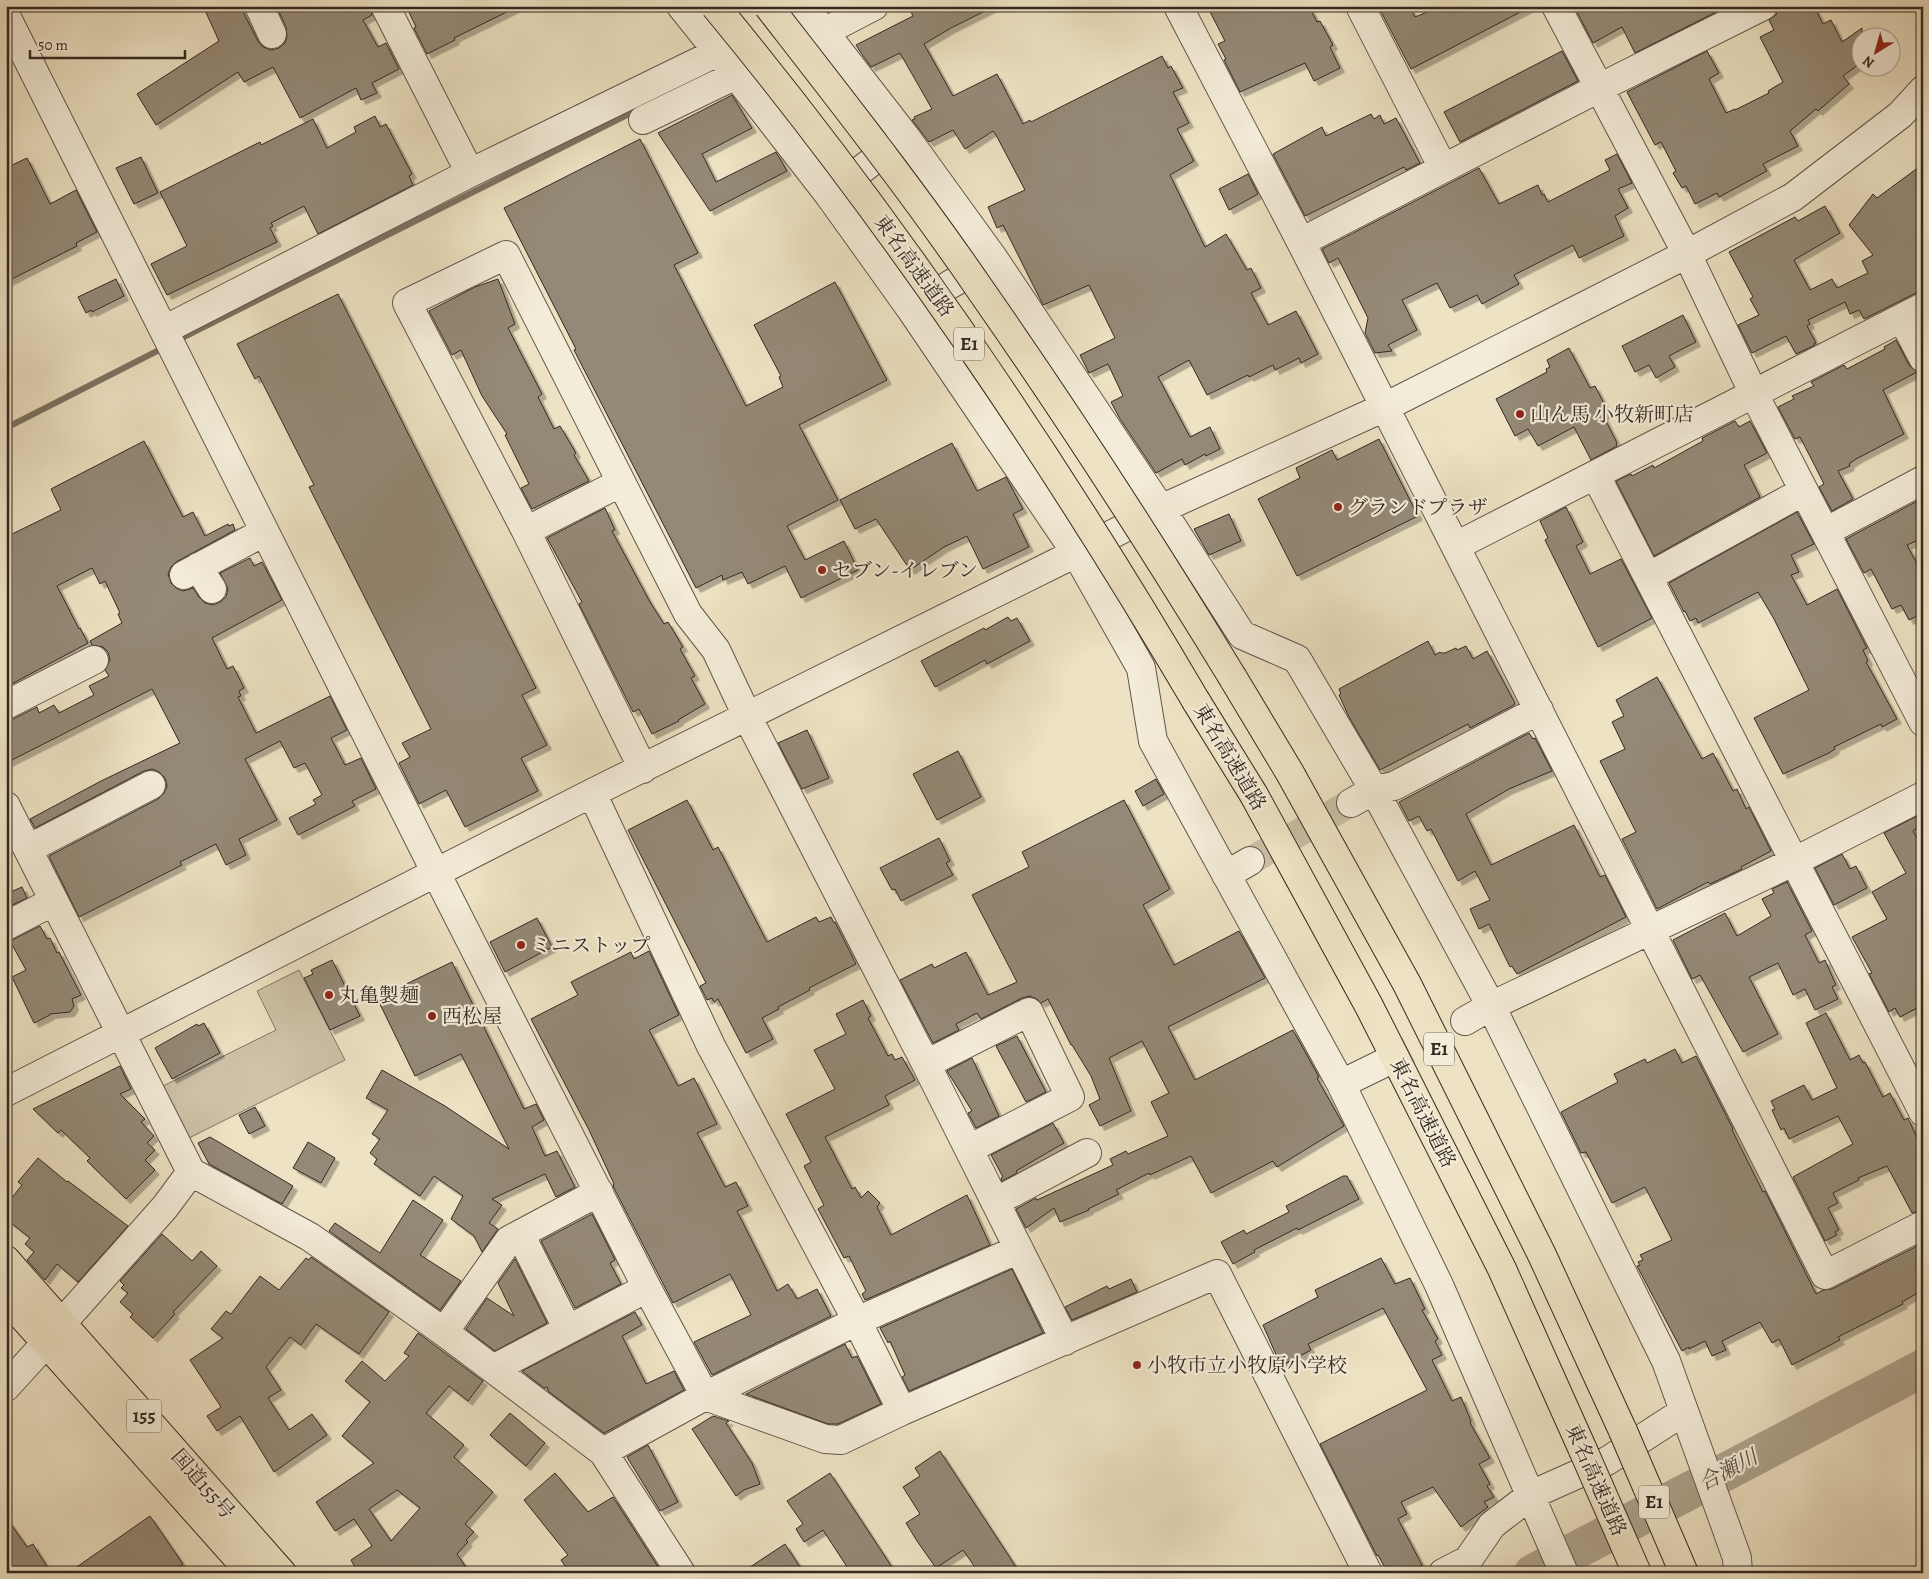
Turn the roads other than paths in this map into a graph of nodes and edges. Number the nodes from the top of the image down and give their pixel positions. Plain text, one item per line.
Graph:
1 (259, 6) edge
2 (385, 6) edge
3 (680, 6) edge
4 (715, 6) edge
5 (768, 6) edge
6 (804, 6) edge
7 (874, 6) edge
8 (1178, 6) edge
9 (1360, 6) edge
10 (1556, 6) edge
11 (1753, 8) edge
12 (6, 16) edge
13 (824, 32) junction
14 (272, 34) dead end
15 (718, 52) junction
16 (736, 75) junction
17 (1599, 88) junction
18 (1923, 90) edge
19 (643, 120) dead end
20 (905, 136) junction
21 (1443, 168) junction
22 (470, 173) junction
23 (828, 195) junction
24 (1301, 242) junction
25 (1687, 254) junction
26 (994, 259) junction
27 (910, 308) junction
28 (1912, 313) edge
29 (169, 340) junction
30 (1923, 358) edge
31 (1754, 394) junction
32 (1384, 408) junction
33 (1596, 476) junction
34 (1923, 480) edge
35 (620, 483) junction
36 (1804, 491) junction
37 (1161, 509) junction
38 (526, 531) junction
39 (264, 532) junction
40 (1824, 532) junction
41 (1456, 546) junction
42 (1076, 554) junction
43 (198, 577) dead end
44 (1648, 577) junction
45 (94, 660) dead end
46 (6, 704) edge
47 (1539, 710) junction
48 (748, 718) junction
49 (1923, 722) edge
50 (643, 769) junction
51 (151, 785) dead end
52 (592, 794) junction
53 (1362, 796) junction
54 (1923, 796) edge
55 (6, 806) edge
56 (28, 849) junction
57 (1250, 861) tunnel mouth
58 (1795, 861) junction
59 (436, 873) junction
60 (1226, 875) junction
61 (54, 901) junction
62 (6, 926) edge
63 (1650, 932) junction
64 (1491, 1006) junction
65 (1466, 1021) tunnel mouth
66 (120, 1034) junction
67 (1384, 1063) tunnel mouth
68 (926, 1064) junction
69 (1341, 1084) junction
70 (6, 1092) edge
71 (1923, 1112) edge
72 (969, 1149) junction
73 (1087, 1153) dead end
74 (191, 1172) junction
75 (599, 1192) junction
76 (995, 1202) junction
77 (1923, 1225) edge
78 (520, 1234) junction
79 (1019, 1249) junction
80 (6, 1260) edge
81 (647, 1288) junction
82 (6, 1298) edge
83 (857, 1321) junction
84 (567, 1328) junction
85 (444, 1332) junction
86 (54, 1333) junction
87 (1065, 1341) junction
88 (492, 1369) junction
89 (6, 1387) edge
90 (704, 1396) junction
91 (902, 1411) junction
92 (1683, 1412) junction
93 (603, 1452) junction
94 (1531, 1495) junction
95 (251, 1573) edge
96 (282, 1573) edge
97 (682, 1573) edge
98 (1368, 1573) edge
99 (1443, 1573) edge
100 (1564, 1573) edge
101 (1637, 1573) edge
102 (1684, 1573) edge
103 (1738, 1573) edge

1 - 14 street
2 - 22 street
3 - 15 street
4 - 101 highway, 東名高速道路 / E1, bridge
5 - 102 highway, 東名高速道路 / E1, bridge
6 - 13 street
7 - 13 street
8 - 24 street
9 - 21 street
10 - 17 street
11 - 17 street
12 - 29 street
13 - 20 street
15 - 16 street
15 - 22 street
16 - 19 street
16 - 23 street
17 - 21 street
17 - 25 street
18 - 25 street
20 - 23 street
20 - 26 street
21 - 24 street
22 - 29 street
23 - 27 street
24 - 32 street
25 - 31 street
25 - 32 street
26 - 27 street
26 - 37 street
27 - 42 street
28 - 30 street
28 - 31 street
29 - 39 street
31 - 33 street
31 - 36 street
32 - 37 street
32 - 41 street
33 - 41 street
33 - 44 street
34 - 40 street
35 - 38 street
35 - 38 street
35 - 48 street
36 - 40 street
36 - 44 street
37 - 42 street
37 - 53 street
38 - 50 street
39 - 43 street
39 - 59 street
40 - 49 street
41 - 47 street
42 - 48 street
42 - 60 street
44 - 58 street
45 - 46 street
47 - 53 street
47 - 63 street
48 - 50 street
48 - 68 street
50 - 52 street
51 - 56 street
52 - 59 street
52 - 83 street
53 - 64 street
54 - 58 street
55 - 56 street
56 - 61 street
57 - 60 street
58 - 63 street
58 - 71 street
59 - 66 street
59 - 75 street
60 - 69 street
61 - 62 street
61 - 66 street
63 - 64 street
63 - 77 street
64 - 65 street
64 - 92 street
66 - 70 street
66 - 74 street
67 - 69 street
68 - 72 street
68 - 72 street
69 - 94 street
72 - 76 street
73 - 76 street
74 - 85 street
74 - 86 street
75 - 78 street
75 - 81 street
76 - 79 street
78 - 84 street
78 - 85 street
79 - 83 street
79 - 87 street
80 - 86 highway, 国道155号 / 155
81 - 84 street
81 - 90 street
82 - 86 highway, 国道155号 / 155
83 - 90 street
83 - 91 street
84 - 88 street
85 - 88 street
86 - 89 street
86 - 95 highway, 国道155号 / 155
86 - 96 highway, 国道155号 / 155
87 - 91 street
87 - 98 street
88 - 93 street
90 - 91 street
90 - 93 street
92 - 94 street
92 - 103 street
93 - 97 street
94 - 99 street
94 - 100 street

